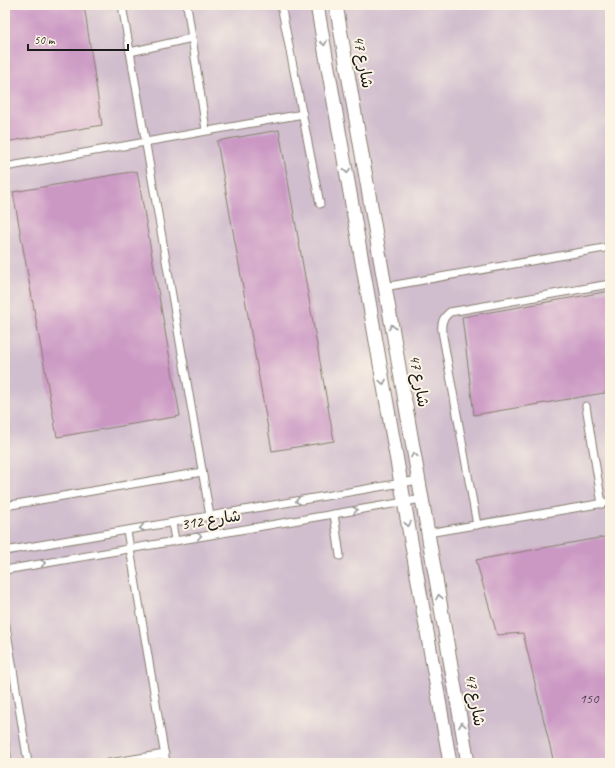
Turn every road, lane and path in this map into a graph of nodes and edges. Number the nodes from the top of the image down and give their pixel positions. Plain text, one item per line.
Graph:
1 (122, 5) edge
2 (187, 5) edge
3 (281, 5) edge
4 (318, 5) edge
5 (336, 5) edge
6 (192, 38) junction
7 (130, 52) junction
8 (303, 114) junction
9 (206, 130) junction
10 (145, 140) junction
11 (5, 167) edge
12 (320, 204) dead end
13 (610, 247) edge
14 (610, 284) edge
15 (384, 286) junction
16 (586, 406) dead end
17 (202, 472) junction
18 (419, 480) junction
19 (401, 483) junction
20 (422, 499) junction
21 (404, 502) junction
22 (610, 502) edge
23 (602, 504) junction
24 (5, 506) edge
25 (334, 514) junction
26 (210, 516) junction
27 (172, 523) junction
28 (477, 524) junction
29 (127, 531) junction
30 (428, 533) junction
31 (175, 540) junction
32 (130, 548) junction
33 (5, 551) edge
34 (340, 556) dead end
35 (5, 570) edge
36 (5, 620) edge
37 (5, 742) edge
38 (165, 754) junction
39 (8, 763) edge
40 (28, 763) edge
41 (109, 763) edge
42 (166, 763) edge
43 (449, 763) edge
44 (468, 763) edge

1 - 7 lane
2 - 6 lane
3 - 8 lane
4 -> 19 street
5 - 15 street, شارع 47
6 - 7 lane
6 - 9 lane
7 - 10 lane
8 - 9 lane
8 - 12 lane
9 - 10 lane
10 - 11 lane
10 - 17 lane
13 - 15 lane
14 - 28 lane
18 -> 15 street, شارع 47
16 - 23 lane
17 - 24 lane
17 - 26 lane
18 - 19 lane, شارع 312
18 - 20 street, شارع 47
19 - 21 street
19 -> 26 lane, شارع 312
20 - 21 lane, شارع 312
20 - 30 street, شارع 47
25 -> 21 lane, شارع 312
21 -> 43 street
22 - 23 lane
23 - 28 lane
31 -> 25 lane, شارع 312
25 - 34 lane
26 - 27 lane, شارع 312
27 -> 29 lane, شارع 312
27 - 31 lane
28 - 30 lane
29 - 32 lane
29 - 33 lane, شارع 312
44 -> 30 street, شارع 47
31 - 32 lane, شارع 312
35 -> 32 lane, شارع 312
32 - 38 lane
36 - 40 lane
37 - 39 lane
38 - 41 lane
38 - 42 lane

